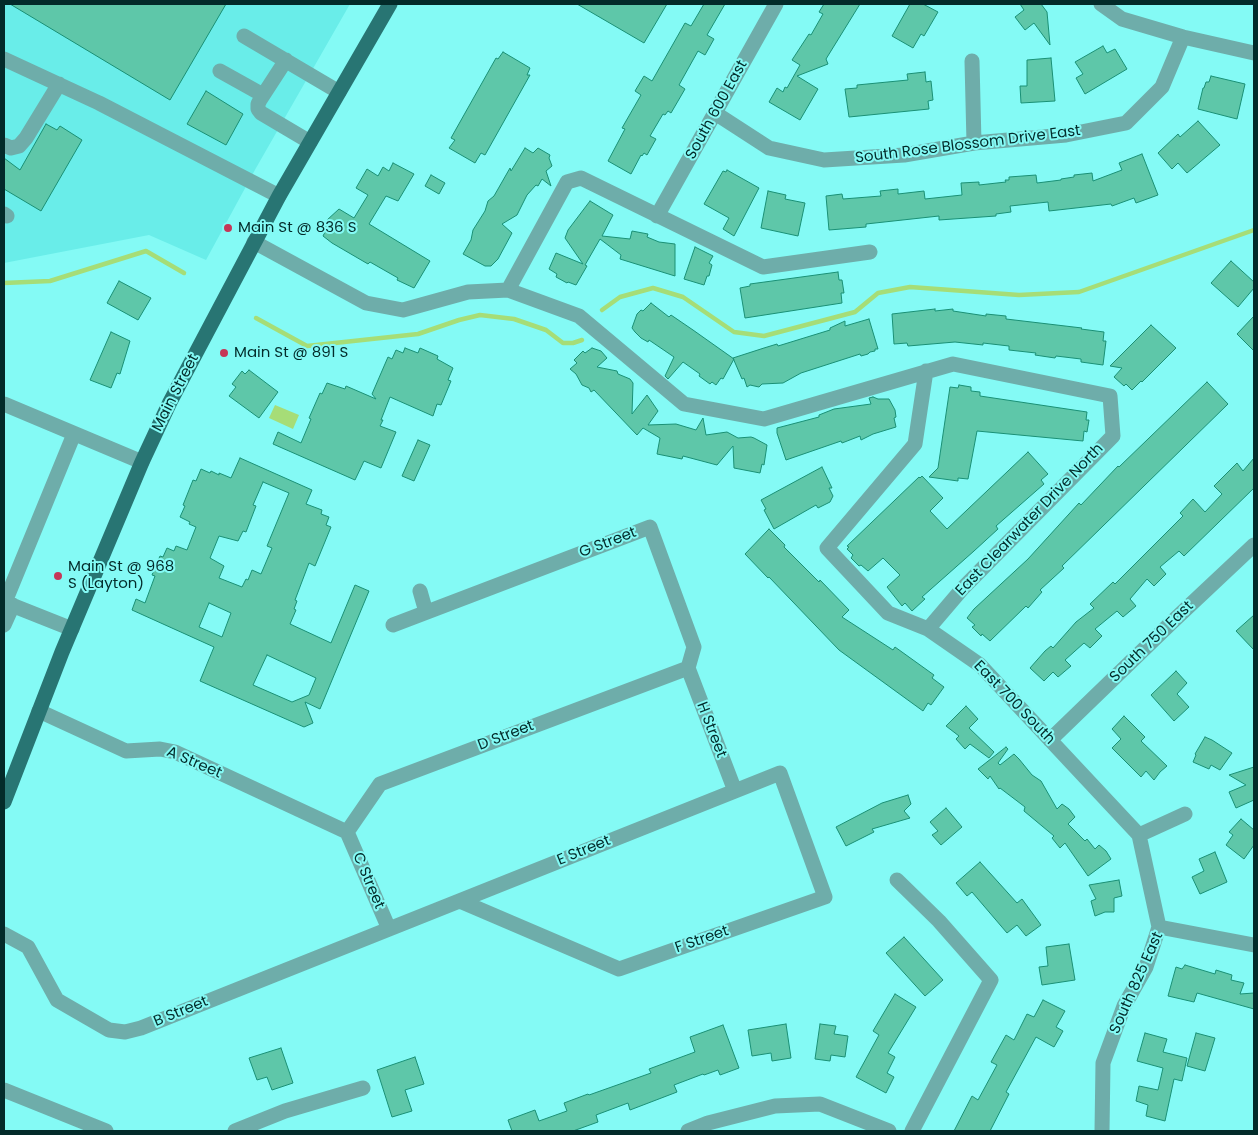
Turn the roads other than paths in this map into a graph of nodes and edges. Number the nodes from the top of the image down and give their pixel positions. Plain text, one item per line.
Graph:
1 (390, 4) edge
2 (776, 4) edge
3 (1100, 4) edge
4 (244, 36) dead end
5 (1183, 37) junction
6 (1254, 54) edge
7 (4, 59) edge
8 (286, 60) junction
9 (972, 61) dead end
10 (220, 71) dead end
11 (58, 84) junction
12 (339, 92) junction
13 (263, 95) junction
14 (715, 113) junction
15 (310, 142) junction
16 (974, 143) junction
17 (4, 145) edge
18 (279, 196) junction
19 (657, 216) junction
20 (254, 242) junction
21 (870, 252) dead end
22 (508, 290) junction
23 (926, 371) junction
24 (4, 404) edge
25 (74, 434) junction
26 (142, 462) junction
27 (1254, 545) edge
28 (420, 591) dead end
29 (7, 603) edge
30 (426, 612) junction
31 (4, 625) edge
32 (393, 625) dead end
33 (72, 628) junction
34 (928, 629) junction
35 (688, 668) junction
36 (39, 711) junction
37 (1050, 740) junction
38 (780, 773) joint
39 (734, 791) junction
40 (4, 802) edge
41 (1185, 814) dead end
42 (347, 832) junction
43 (1139, 834) junction
44 (897, 880) dead end
45 (460, 901) junction
46 (1159, 927) junction
47 (389, 929) junction
48 (4, 934) edge
49 (1254, 944) edge
50 (363, 1088) dead end
51 (4, 1090) edge
52 (85, 1127) edge
53 (106, 1131) edge
54 (235, 1131) edge
55 (688, 1131) edge
56 (889, 1131) edge
57 (912, 1131) edge
58 (1102, 1131) edge

1 - 12 main road, Main Street
2 - 14 street, South 600 East
3 - 5 street
4 - 8 street
5 - 6 street
5 - 16 street, South Rose Blossom Drive East
7 - 11 street
8 - 12 street
8 - 13 street
9 - 16 street
10 - 13 street
11 - 17 street
11 - 18 street
12 - 15 main road, Main Street
13 - 15 street
14 - 16 street, South Rose Blossom Drive East
14 - 19 street, South 600 East
15 - 18 main road, Main Street
18 - 20 main road, Main Street
19 - 21 street
19 - 22 street
20 - 22 street
20 - 26 main road, Main Street
22 - 23 street, East Clearwater Drive North
23 - 34 street, East 700 South
23 - 34 street, East Clearwater Drive North
24 - 25 street
25 - 26 street
25 - 29 street
26 - 33 main road, Main Street
27 - 37 street, South 750 East
28 - 30 street
29 - 31 street
29 - 33 street
30 - 32 street, G Street
30 - 35 street, G Street
33 - 36 main road, Main Street
34 - 37 street, East 700 South
35 - 39 street, H Street
35 - 42 street, D Street
36 - 40 main road, Main Street
36 - 42 street, A Street
37 - 43 street, East 700 South
38 - 39 street, E Street
38 - 45 street, F Street
39 - 45 street, E Street
41 - 43 street
42 - 47 street, C Street
43 - 46 street
44 - 57 street
45 - 47 street, E Street
46 - 49 street, South 825 East
46 - 58 street, South 825 East
47 - 48 street, B Street
50 - 54 street
51 - 52 street
52 - 53 street
55 - 56 street

